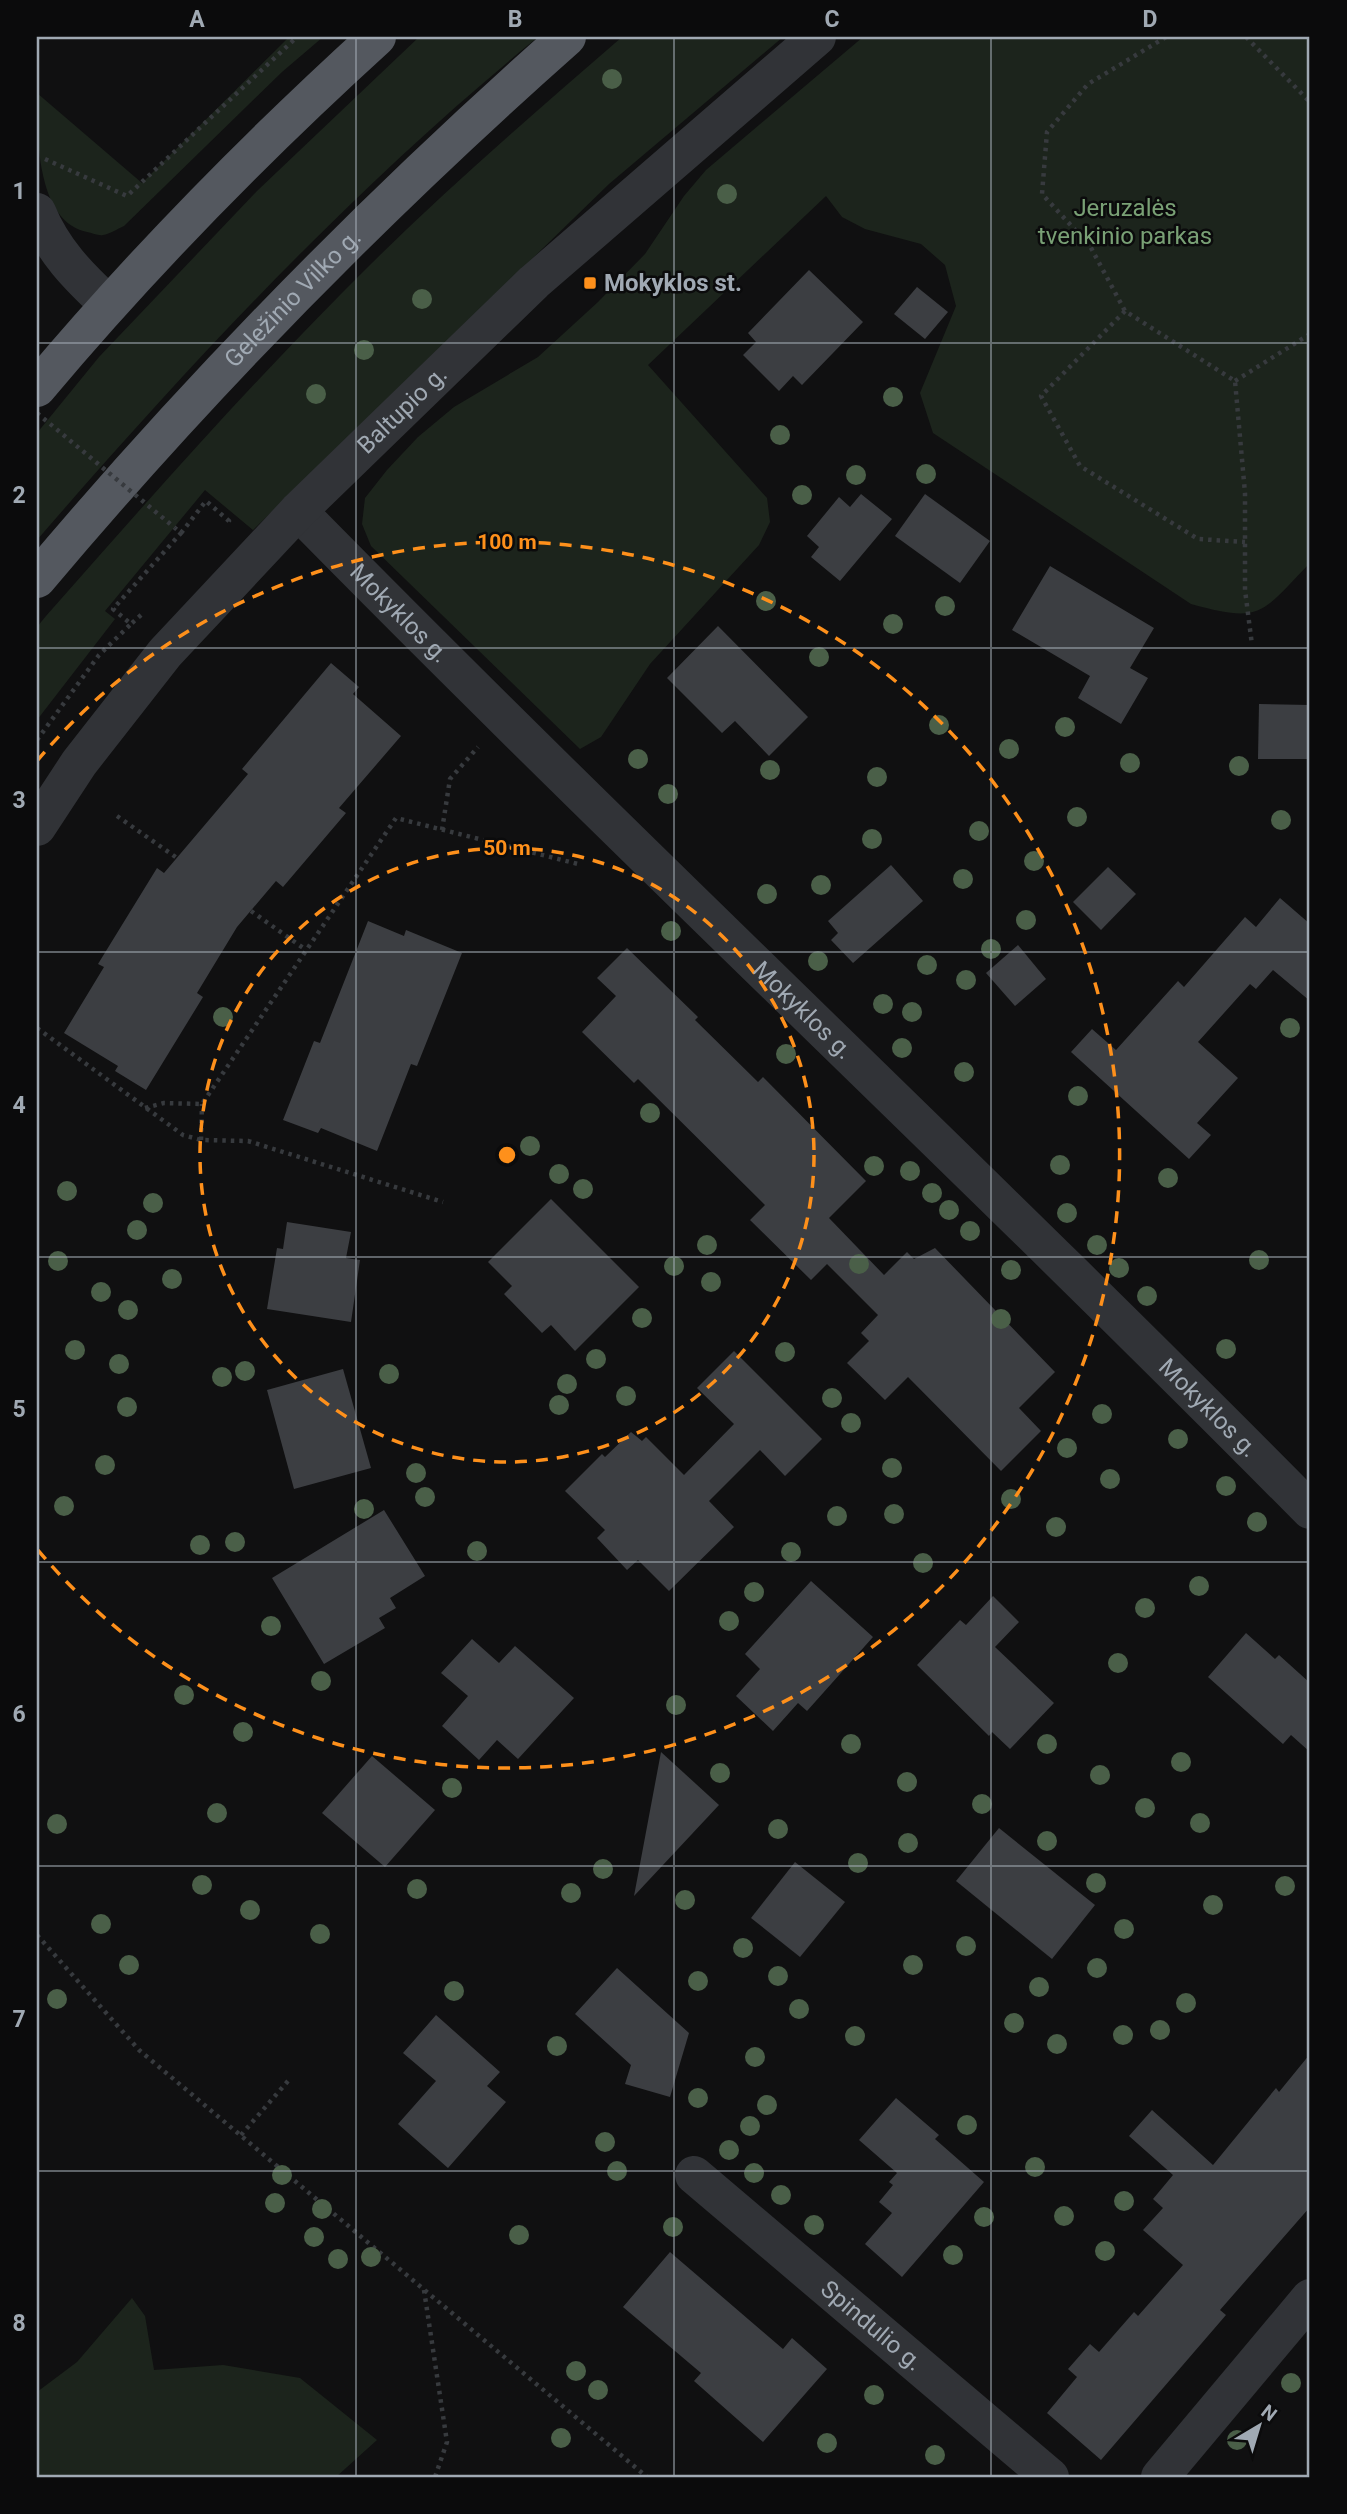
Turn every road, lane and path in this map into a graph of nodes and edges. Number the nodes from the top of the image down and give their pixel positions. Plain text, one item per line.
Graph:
1 (297, 37) edge
2 (377, 37) edge
3 (567, 37) edge
4 (817, 37) edge
5 (1166, 37) edge
6 (1246, 37) edge
7 (1310, 102) edge
8 (45, 159) dead end
9 (37, 212) edge
10 (108, 304) junction
11 (1125, 311) junction
12 (1310, 334) edge
13 (1235, 381) junction
14 (37, 388) edge
15 (37, 413) edge
16 (298, 511) junction
17 (181, 533) junction
18 (1245, 542) junction
19 (242, 568) junction
20 (37, 579) edge
21 (150, 606) dead end
22 (131, 624) junction
23 (1252, 645) dead end
24 (504, 717) junction
25 (37, 740) edge
26 (117, 816) dead end
27 (37, 827) edge
28 (442, 830) junction
29 (177, 858) dead end
30 (579, 864) dead end
31 (251, 911) dead end
32 (306, 950) junction
33 (37, 1028) edge
34 (202, 1104) junction
35 (145, 1108) junction
36 (201, 1140) junction
37 (443, 1202) dead end
38 (1310, 1510) edge
39 (37, 1935) edge
40 (288, 2081) dead end
41 (241, 2135) junction
42 (694, 2175) dead end
43 (424, 2289) junction
44 (1310, 2298) edge
45 (435, 2477) edge
46 (647, 2477) edge
47 (1050, 2477) edge
48 (1160, 2477) edge

1 - 8 path
2 - 10 highway
3 - 20 highway, Geležinio Vilko g.
4 - 16 street, Baltupio g.
5 - 11 path
6 - 7 path
9 - 10 street
10 - 14 highway
11 - 13 path
11 - 18 path
12 - 13 path
13 - 18 path
15 - 17 path, bridge
16 - 19 street, Baltupio g.
16 - 24 street, Mokyklos g.
17 - 19 path
17 - 22 path
18 - 23 path
19 - 27 street, Baltupio g.
21 - 22 path
22 - 25 path
24 - 28 path
24 - 38 street, Mokyklos g.
26 - 29 path
28 - 30 path
28 - 32 path
31 - 32 path
32 - 34 path
33 - 35 path
34 - 35 path
34 - 36 path
35 - 36 path
36 - 37 path
39 - 41 path
40 - 41 path
41 - 43 path
42 - 47 street, Spindulio g.
43 - 45 path
43 - 46 path
44 - 48 street

